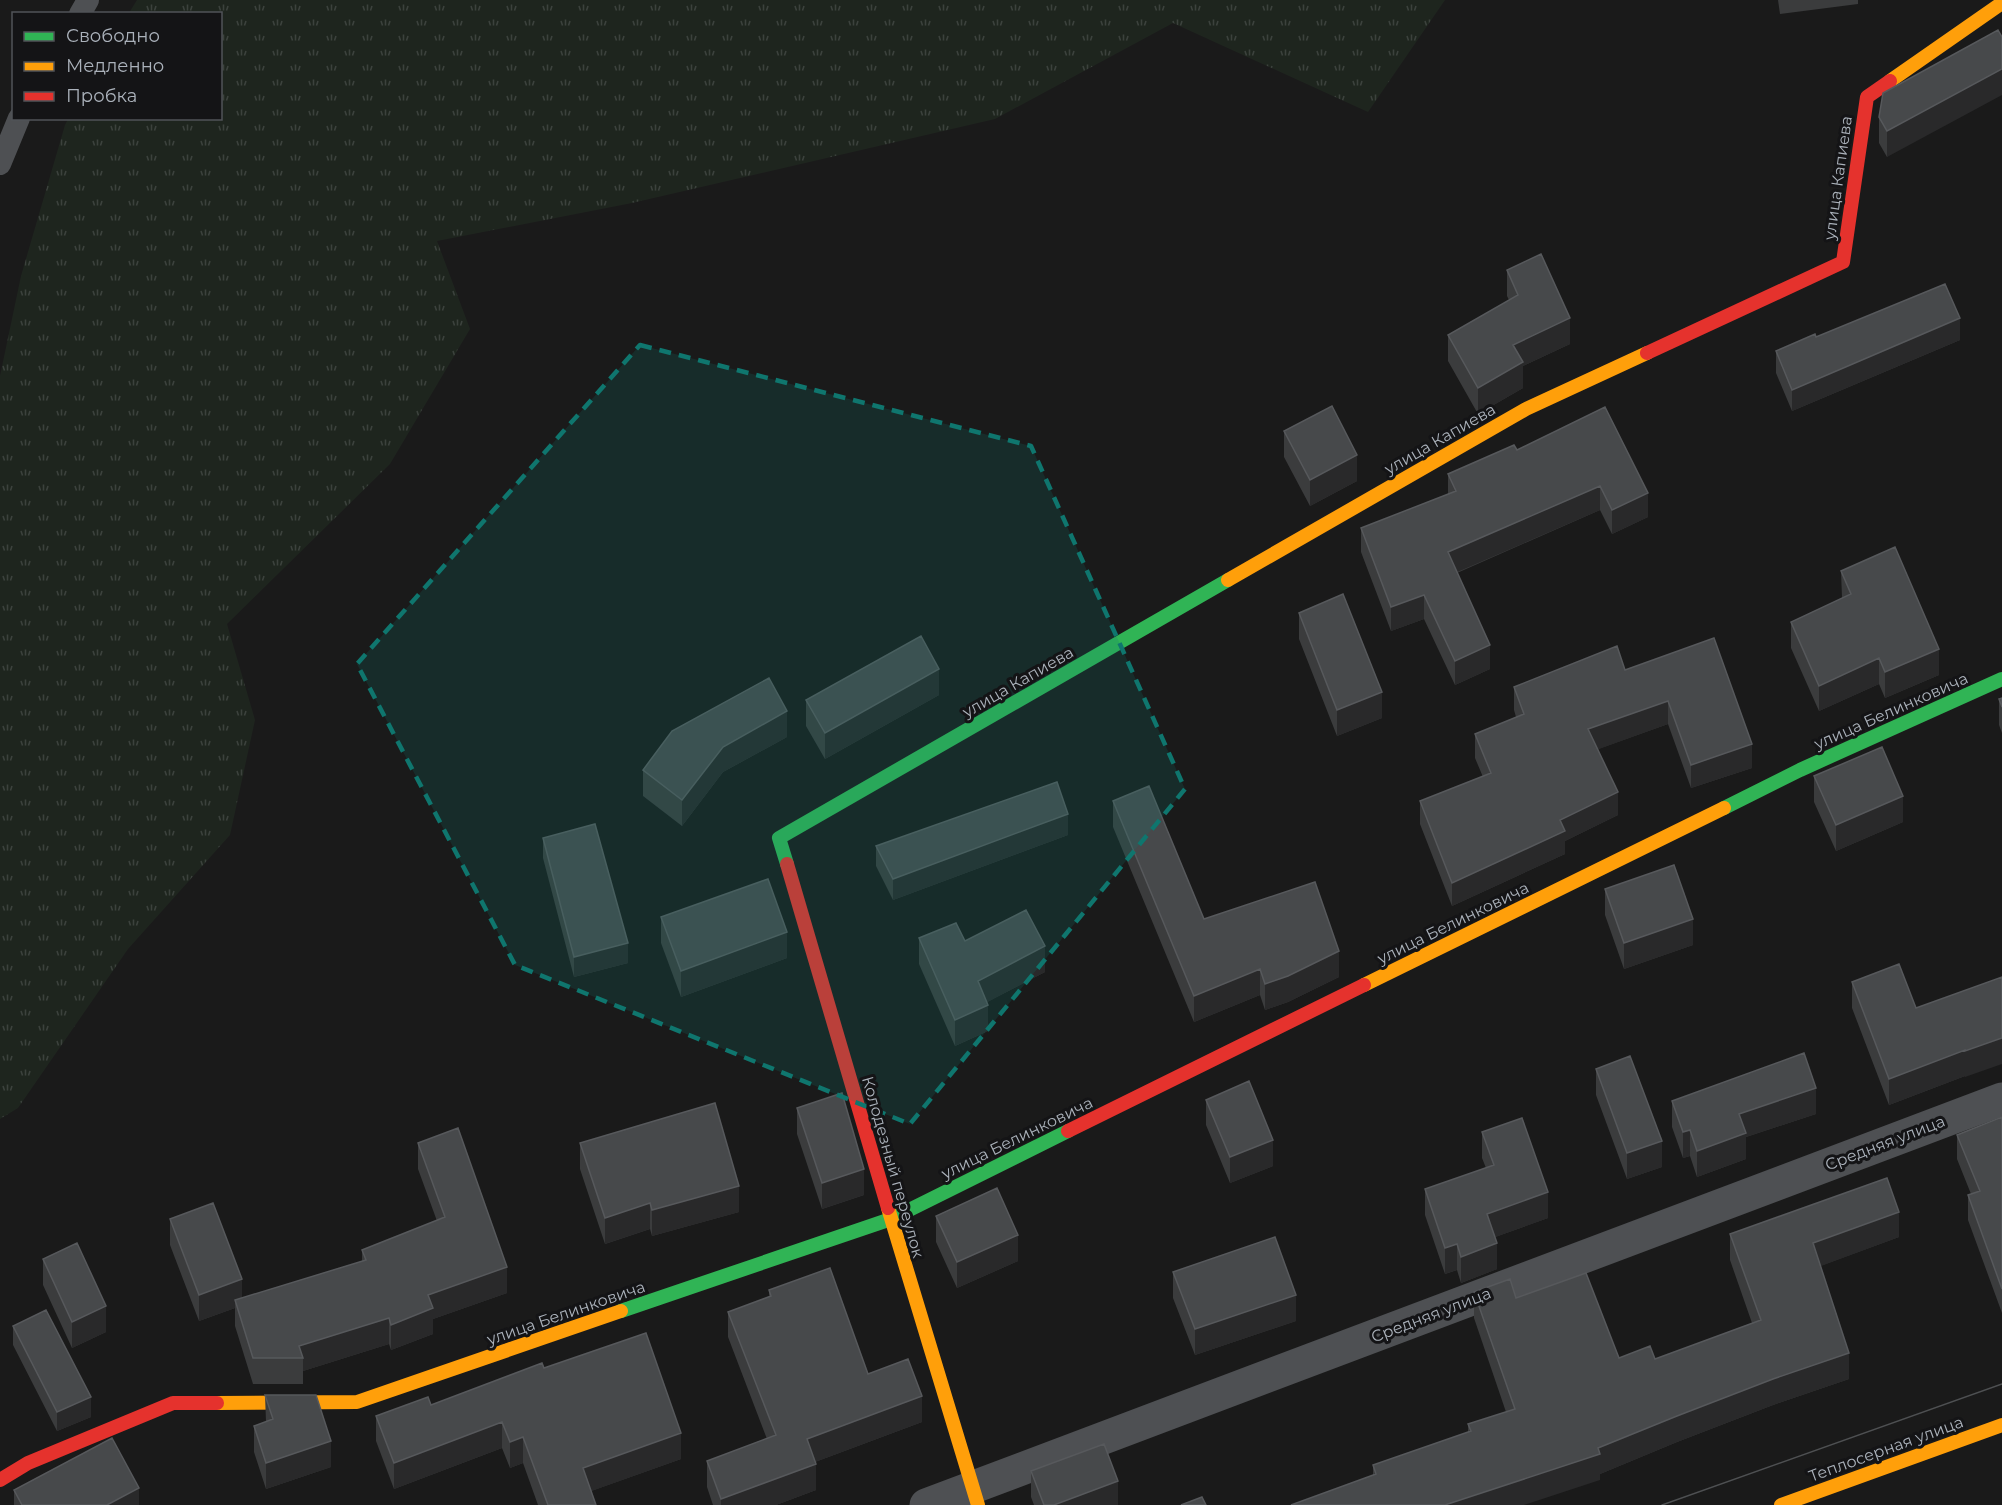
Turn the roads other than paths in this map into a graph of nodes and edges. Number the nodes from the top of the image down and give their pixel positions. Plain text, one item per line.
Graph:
1 (2002, 3) edge
2 (19, 120) edge
3 (0, 164) edge
4 (2002, 679) edge
5 (779, 838) joint
6 (2002, 1098) edge
7 (891, 1219) junction
8 (2002, 1425) edge
9 (0, 1480) edge
10 (976, 1497) edge
11 (926, 1505) edge
12 (1780, 1505) edge

1 - 5 street, улица Капиева
2 - 3 lane
4 - 7 street, улица Белинковича
5 - 7 street, Колодезный переулок
6 - 10 street, Средняя улица
7 - 9 street, улица Белинковича
7 - 10 street, Колодезный переулок
8 - 12 street, Теплосерная улица
10 - 11 street, Средняя улица

